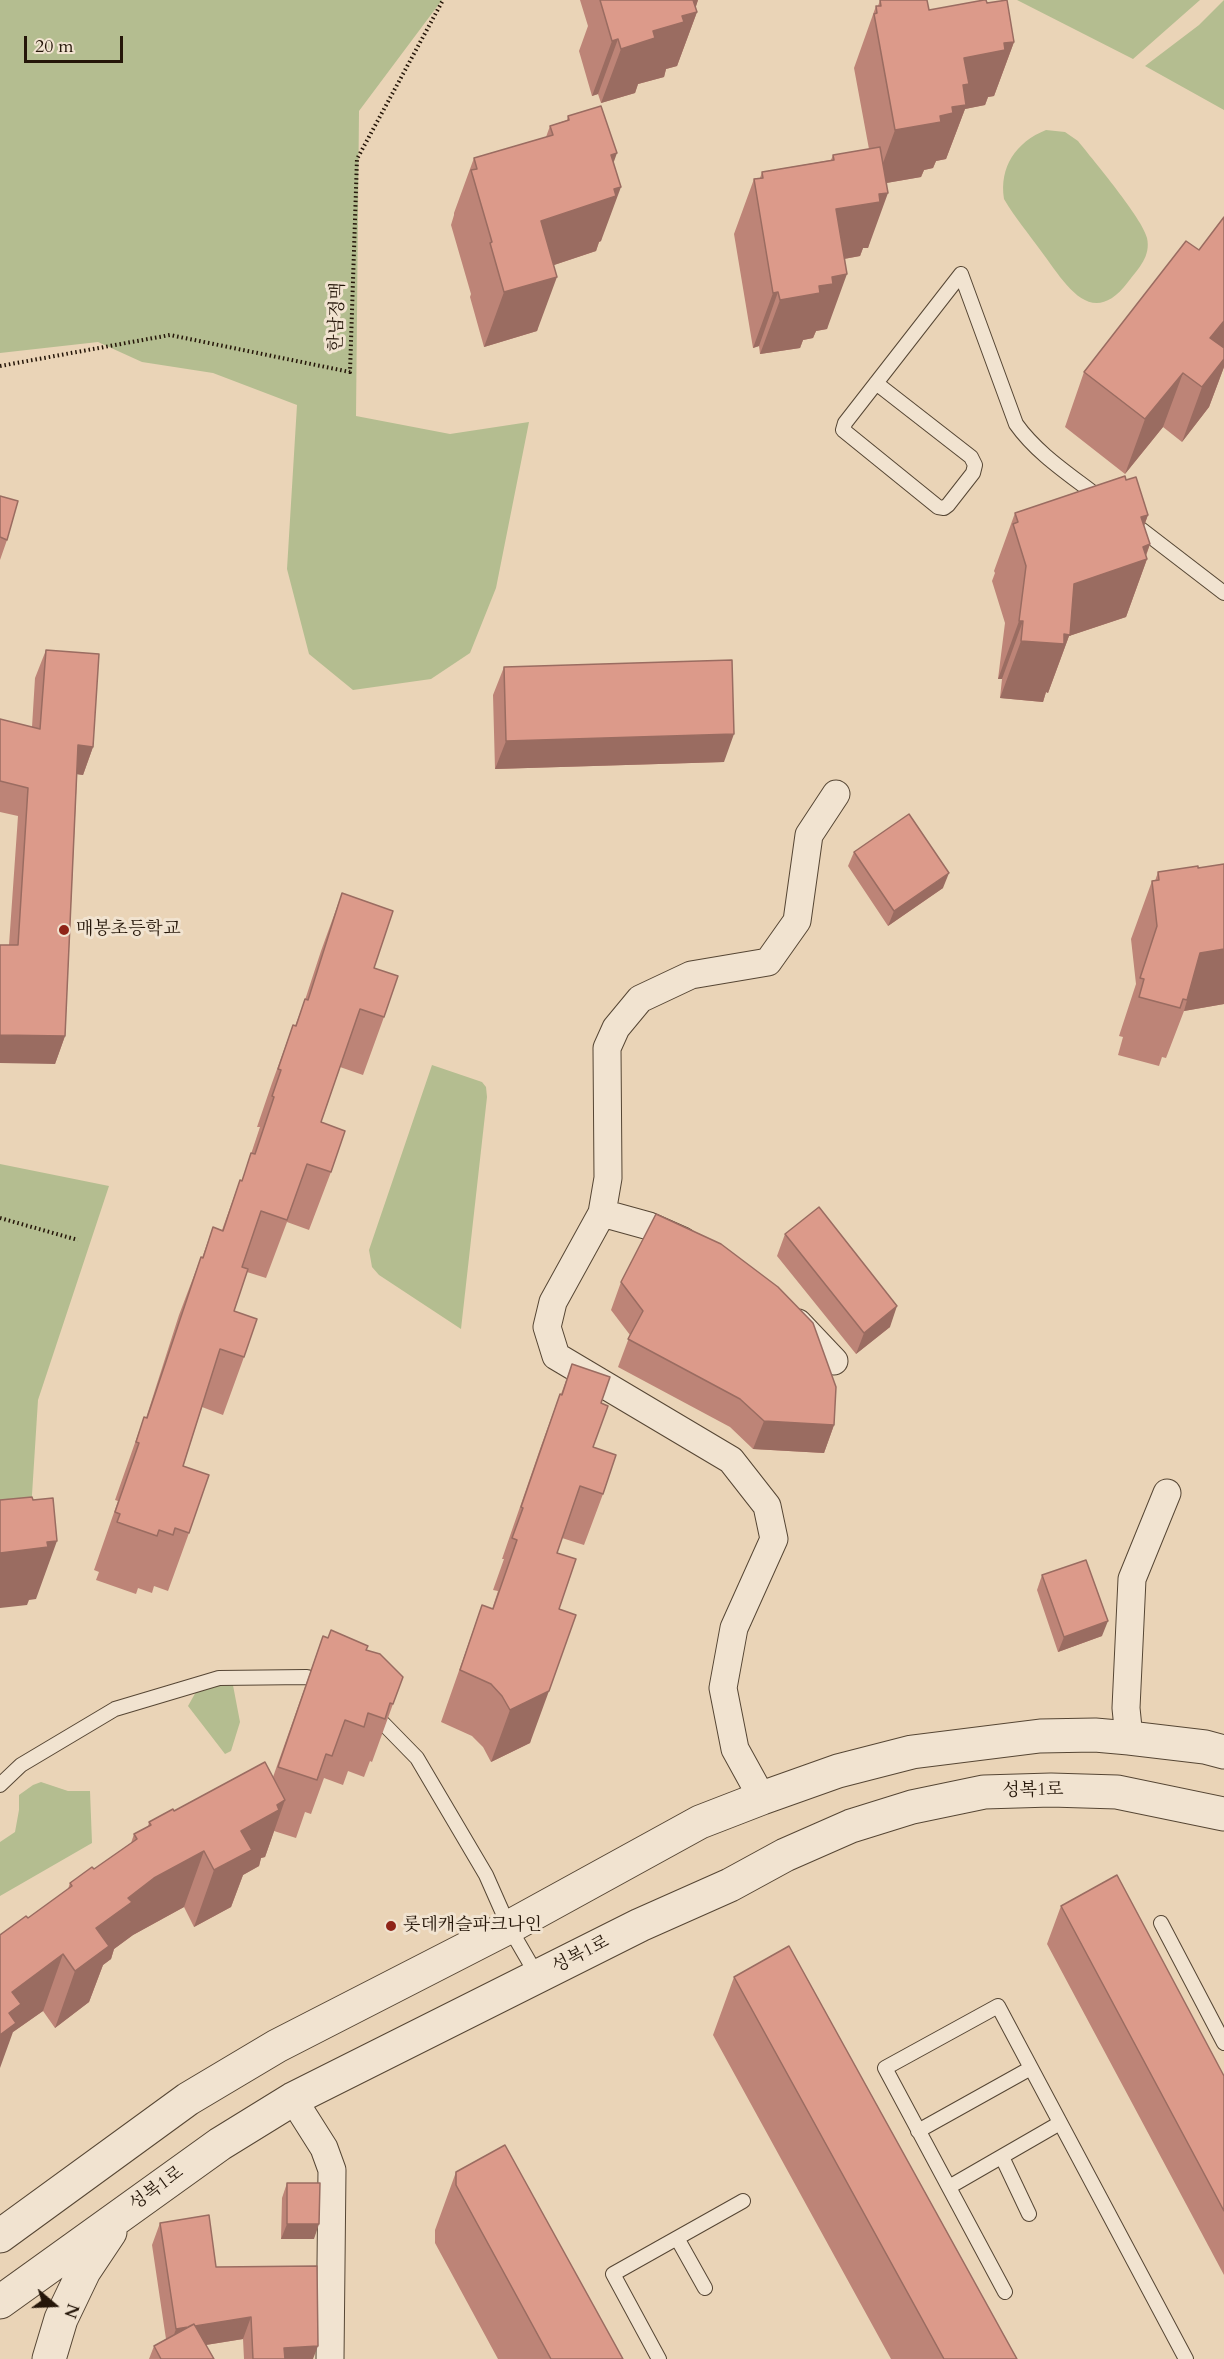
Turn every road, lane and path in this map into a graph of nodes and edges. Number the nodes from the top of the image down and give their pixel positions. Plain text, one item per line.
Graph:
1 (443, 0) edge
2 (0, 366) edge
3 (876, 383) junction
4 (1224, 593) edge
5 (836, 794) dead end
6 (602, 1213) junction
7 (0, 1218) edge
8 (78, 1240) dead end
9 (701, 1249) edge
10 (780, 1304) edge
11 (834, 1361) dead end
12 (1167, 1493) dead end
13 (339, 1691) edge
14 (360, 1700) edge
15 (1129, 1738) junction
16 (1224, 1752) edge
17 (0, 1785) edge
18 (762, 1797) junction
19 (1224, 1814) edge
20 (1161, 1923) dead end
21 (509, 1927) junction
22 (538, 1977) junction
23 (1224, 2043) edge
24 (1031, 2068) junction
25 (292, 2099) junction
26 (1060, 2123) junction
27 (918, 2131) junction
28 (1002, 2157) junction
29 (949, 2187) junction
30 (51, 2199) junction
31 (743, 2201) dead end
32 (1029, 2214) dead end
33 (121, 2215) junction
34 (0, 2220) edge
35 (0, 2236) edge
36 (677, 2238) junction
37 (705, 2289) dead end
38 (1005, 2292) dead end
39 (0, 2302) edge
40 (49, 2359) edge
41 (330, 2359) edge
42 (659, 2359) edge
43 (1186, 2359) edge

1 - 2 path, 한남정맥
3 - 3 lane
3 - 4 lane
5 - 6 street
6 - 9 street
6 - 18 street
7 - 8 path
10 - 11 street
12 - 15 street
13 - 17 lane
14 - 21 lane
15 - 16 street
15 - 18 street
18 - 21 street
19 - 22 street, 성복1로
20 - 23 lane
21 - 22 lane
21 - 30 street
22 - 25 street, 성복1로
24 - 26 lane
24 - 27 lane
24 - 27 lane
25 - 33 street, 성복1로
25 - 41 street
26 - 28 lane
26 - 43 lane
27 - 29 lane
28 - 29 lane
28 - 32 lane
29 - 38 lane
30 - 34 street
30 - 35 street
31 - 36 lane
33 - 39 street, 성복1로
33 - 40 street
36 - 37 lane
36 - 42 lane

